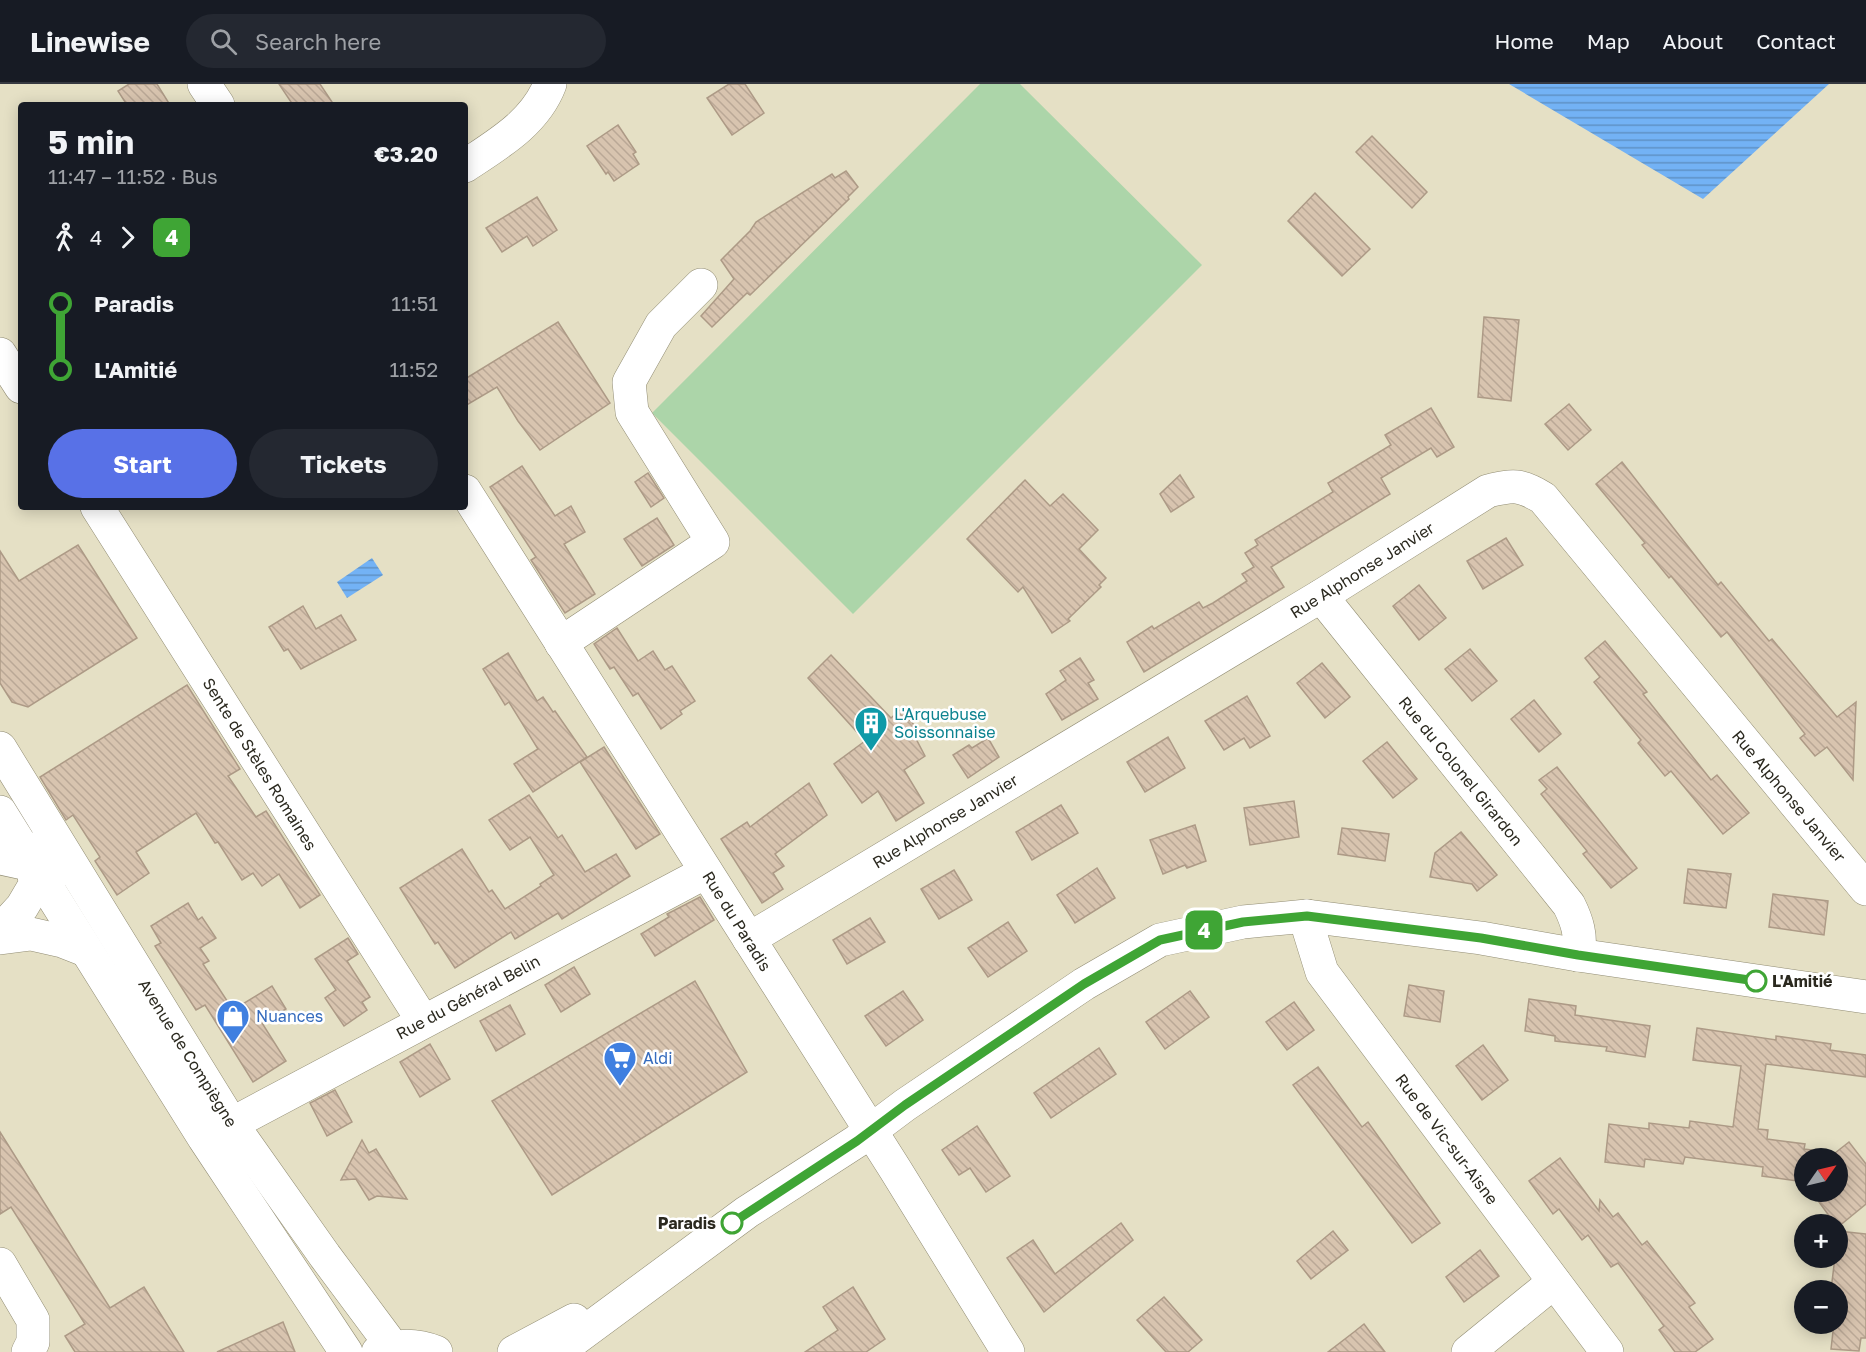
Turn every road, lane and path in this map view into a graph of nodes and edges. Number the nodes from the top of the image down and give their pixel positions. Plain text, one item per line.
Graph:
1 (204, 84) edge
2 (550, 84) edge
3 (216, 102) edge
4 (468, 164) edge
5 (701, 285) dead end
6 (0, 354) edge
7 (18, 382) edge
8 (468, 496) edge
9 (99, 510) edge
10 (1321, 596) junction
11 (561, 643) junction
12 (0, 748) edge
13 (31, 799) junction
14 (0, 812) edge
15 (0, 858) edge
16 (33, 865) junction
17 (706, 872) junction
18 (1866, 889) edge
19 (1307, 916) junction
20 (106, 922) junction
21 (0, 931) edge
22 (0, 938) edge
23 (749, 939) junction
24 (85, 950) junction
25 (1578, 955) junction
26 (1866, 997) edge
27 (423, 1021) junction
28 (217, 1130) junction
29 (870, 1131) junction
30 (0, 1264) edge
31 (656, 1278) junction
32 (1554, 1282) junction
33 (385, 1349) edge
34 (28, 1352) edge
35 (346, 1352) edge
36 (436, 1352) edge
37 (514, 1352) edge
38 (554, 1352) edge
39 (1008, 1352) edge
40 (1468, 1352) edge
41 (1607, 1352) edge

1 - 3 street
2 - 4 street
5 - 11 street
6 - 7 street
8 - 11 street, Rue du Paradis
9 - 27 street, Sente de Stèles Romaines
10 - 18 street, Rue Alphonse Janvier
10 - 23 street, Rue Alphonse Janvier
10 - 25 street, Rue du Colonel Girardon
11 - 17 street, Rue du Paradis
12 - 13 street, Avenue de Compiègne
13 - 16 street
13 - 20 street, Avenue de Compiègne
14 - 16 street, Avenue de Compiègne
15 - 16 street
16 - 20 street
16 - 21 street
16 - 24 street, Avenue de Compiègne
17 - 23 street, Rue du Paradis
17 - 27 street, Rue du Général Belin
19 - 25 street
19 - 29 street
19 - 32 street, Rue de Vic-sur-Aisne
20 - 28 street, Avenue de Compiègne
22 - 24 street
23 - 29 street, Rue du Paradis
24 - 28 street, Avenue de Compiègne
25 - 26 street
27 - 28 street, Rue du Général Belin
28 - 33 street, Avenue de Compiègne
28 - 35 street, Avenue de Compiègne
29 - 31 street
29 - 39 street, Rue du Paradis
30 - 34 street
31 - 37 street
31 - 38 street
32 - 40 street
32 - 41 street, Rue de Vic-sur-Aisne
33 - 36 street

